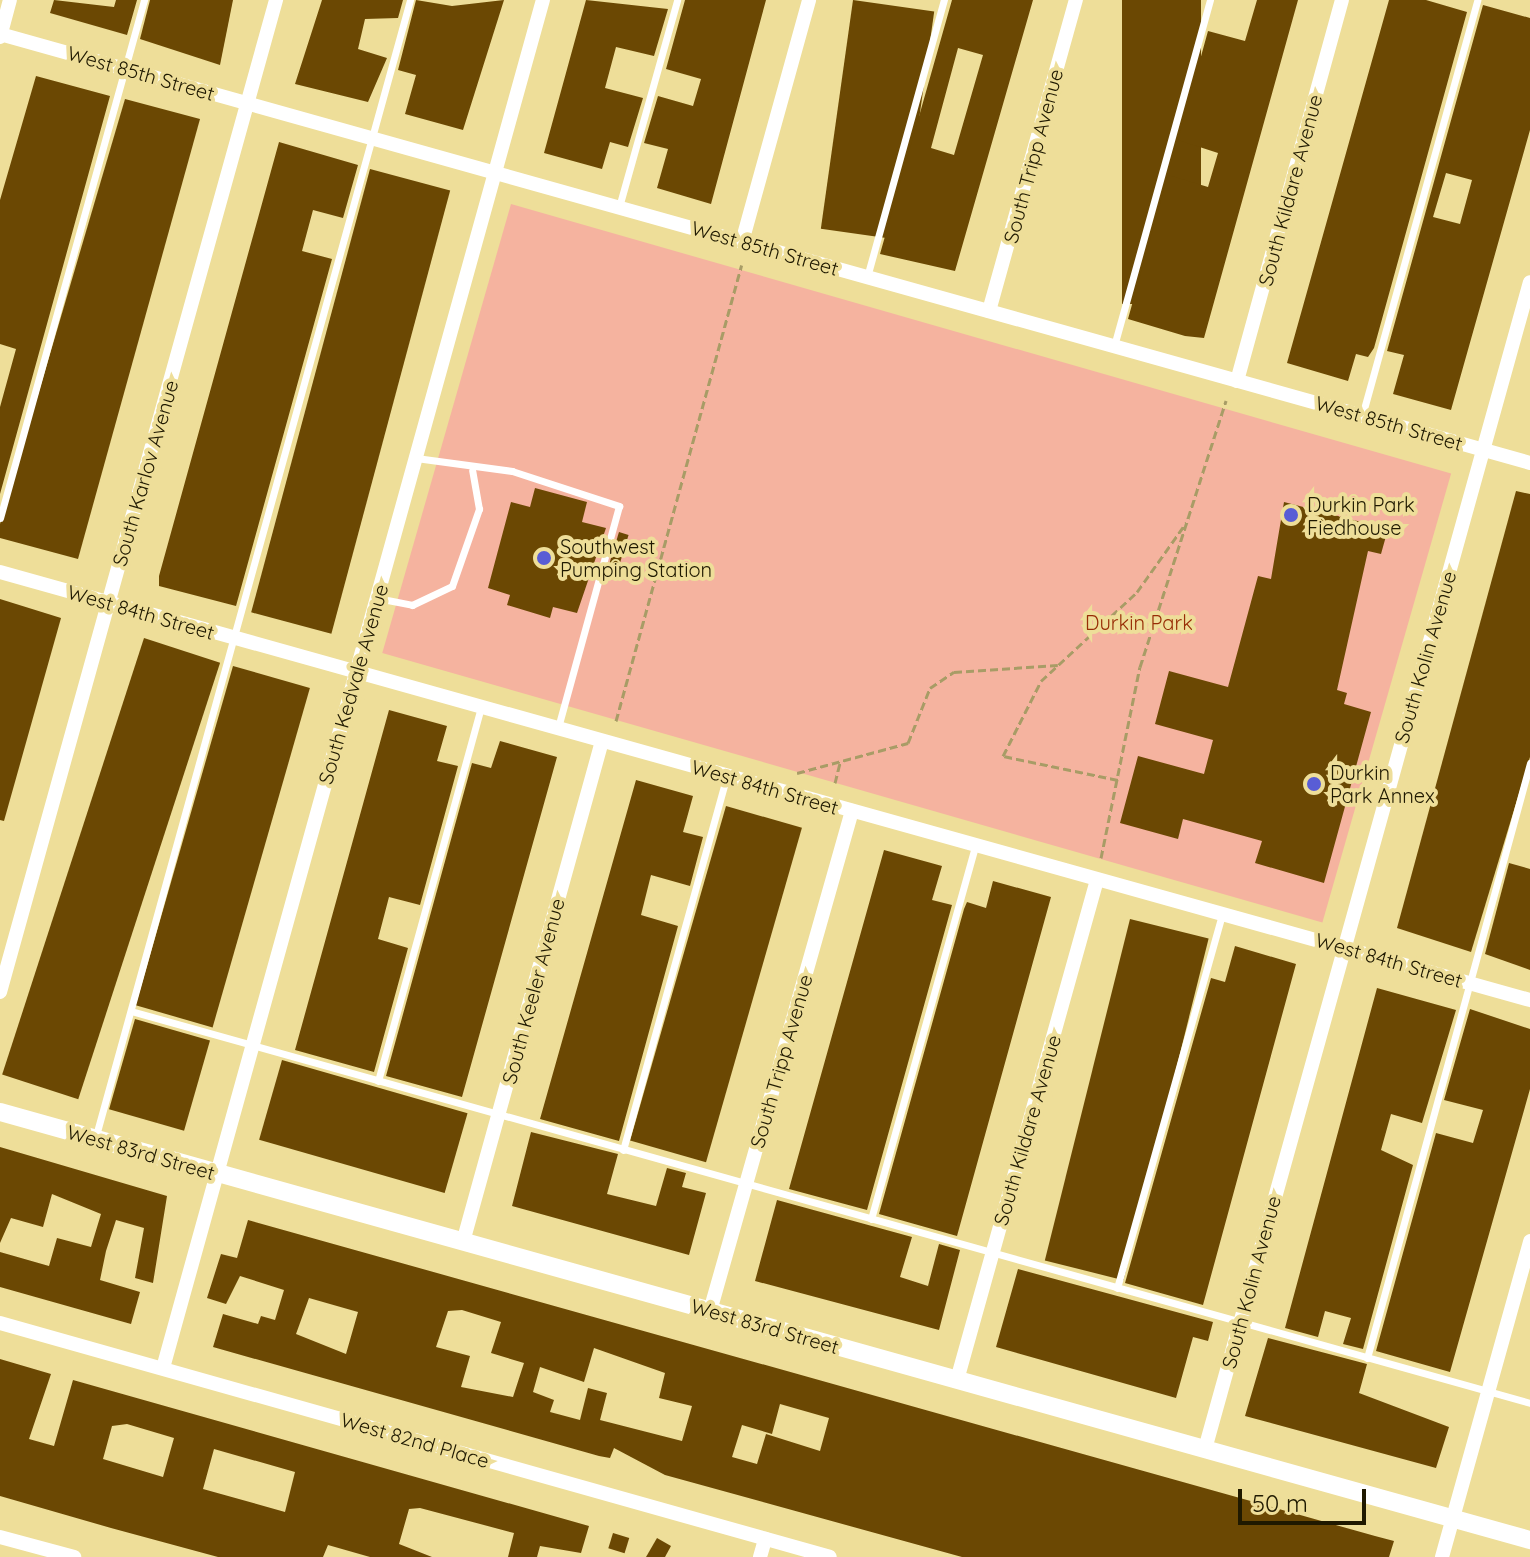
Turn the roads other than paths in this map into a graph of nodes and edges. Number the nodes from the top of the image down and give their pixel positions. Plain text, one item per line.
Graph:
1 (10, 0) edge
2 (144, 0) edge
3 (276, 0) edge
4 (410, 0) edge
5 (543, 0) edge
6 (677, 0) edge
7 (809, 0) edge
8 (944, 0) edge
9 (1076, 0) edge
10 (1210, 0) edge
11 (1342, 0) edge
12 (1477, 0) edge
13 (0, 35) edge
14 (124, 69) junction
15 (248, 103) junction
16 (372, 138) junction
17 (495, 172) junction
18 (619, 207) junction
19 (742, 242) junction
20 (867, 277) junction
21 (1530, 282) edge
22 (989, 311) junction
23 (1114, 346) junction
24 (1237, 381) junction
25 (1362, 416) junction
26 (1483, 450) junction
27 (416, 458) junction
28 (1530, 463) edge
29 (472, 471) junction
30 (0, 518) edge
31 (0, 572) edge
32 (377, 598) junction
33 (108, 603) junction
34 (234, 638) junction
35 (356, 672) junction
36 (481, 707) junction
37 (558, 729) junction
38 (602, 741) junction
39 (1530, 763) edge
40 (727, 776) junction
41 (852, 811) junction
42 (975, 846) junction
43 (1097, 880) junction
44 (1222, 914) junction
45 (1343, 946) junction
46 (2, 975) edge
47 (1469, 982) junction
48 (0, 992) edge
49 (1530, 1000) edge
50 (131, 1011) junction
51 (252, 1046) junction
52 (378, 1081) junction
53 (0, 1112) edge
54 (499, 1116) junction
55 (95, 1139) junction
56 (623, 1150) junction
57 (217, 1173) junction
58 (746, 1184) junction
59 (871, 1219) junction
60 (1530, 1241) edge
61 (463, 1242) junction
62 (993, 1253) junction
63 (1117, 1288) junction
64 (710, 1311) junction
65 (0, 1323) edge
66 (1240, 1323) junction
67 (1367, 1358) junction
68 (163, 1368) junction
69 (957, 1380) junction
70 (1488, 1392) junction
71 (1530, 1403) edge
72 (1205, 1449) junction
73 (1453, 1519) junction
74 (0, 1537) edge
75 (765, 1539) junction
76 (1530, 1540) edge
77 (74, 1557) edge
78 (760, 1557) edge
79 (830, 1557) edge
80 (1442, 1557) edge

1 - 13 street
2 - 14 lane
3 - 15 street, South Karlov Avenue
4 - 16 lane
5 - 17 street, South Kedvale Avenue
6 - 18 lane
7 - 19 street
8 - 20 lane
9 - 22 street, South Tripp Avenue
10 - 23 lane
11 - 24 street, South Kildare Avenue
12 - 25 lane
13 - 14 street, West 85th Street
14 - 15 street, West 85th Street
14 - 30 lane
15 - 16 street, West 85th Street
15 - 33 street, South Karlov Avenue
16 - 17 street, West 85th Street
16 - 34 lane
17 - 18 street, West 85th Street
17 - 27 street, South Kedvale Avenue
18 - 19 street, West 85th Street
19 - 20 street, West 85th Street
20 - 22 street, West 85th Street
21 - 26 street, South Kolin Avenue
22 - 23 street, West 85th Street
23 - 24 street, West 85th Street
24 - 25 street, West 85th Street
25 - 26 street, West 85th Street
26 - 28 street, West 85th Street
26 - 45 street, South Kolin Avenue
27 - 29 lane
27 - 32 street, South Kedvale Avenue
29 - 32 lane
29 - 37 lane
31 - 33 street, West 84th Street
32 - 35 street, South Kedvale Avenue
33 - 34 street, West 84th Street
33 - 46 street, South Karlov Avenue
34 - 35 street, West 84th Street
34 - 50 lane
35 - 36 street, West 84th Street
35 - 51 street, South Kedvale Avenue
36 - 37 street, West 84th Street
36 - 52 lane
37 - 38 street, West 84th Street
38 - 40 street, West 84th Street
38 - 54 street, South Keeler Avenue
39 - 47 lane
40 - 41 street, West 84th Street
40 - 56 lane
41 - 42 street, West 84th Street
41 - 58 street, South Tripp Avenue
42 - 43 street, West 84th Street
42 - 59 lane
43 - 44 street, West 84th Street
43 - 62 street, South Kildare Avenue
44 - 45 street, West 84th Street
44 - 63 lane
45 - 47 street, West 84th Street
45 - 66 street, South Kolin Avenue
46 - 48 street, South Karlov Avenue
47 - 49 street, West 84th Street
47 - 67 lane
50 - 51 lane
50 - 55 lane
51 - 52 lane
51 - 57 street, South Kedvale Avenue
52 - 54 lane
53 - 55 street, West 83rd Street
54 - 56 lane
54 - 61 street, South Keeler Avenue
55 - 57 street, West 83rd Street
56 - 58 lane
57 - 61 street, West 83rd Street
57 - 68 street, South Kedvale Avenue
58 - 59 lane
58 - 64 street, South Tripp Avenue
59 - 62 lane
60 - 70 street
61 - 64 street, West 83rd Street
62 - 63 lane
62 - 69 street, South Kildare Avenue
63 - 66 lane
64 - 69 street, West 83rd Street
65 - 68 street, West 82nd Place
66 - 67 lane
66 - 72 street, South Kolin Avenue
67 - 70 lane
68 - 75 street, West 82nd Place
69 - 72 street, West 83rd Street
70 - 71 lane
70 - 73 street
72 - 73 street, West 83rd Street
73 - 76 street, West 83rd Street
73 - 80 street
74 - 77 street
75 - 78 street
75 - 79 street, West 82nd Place

